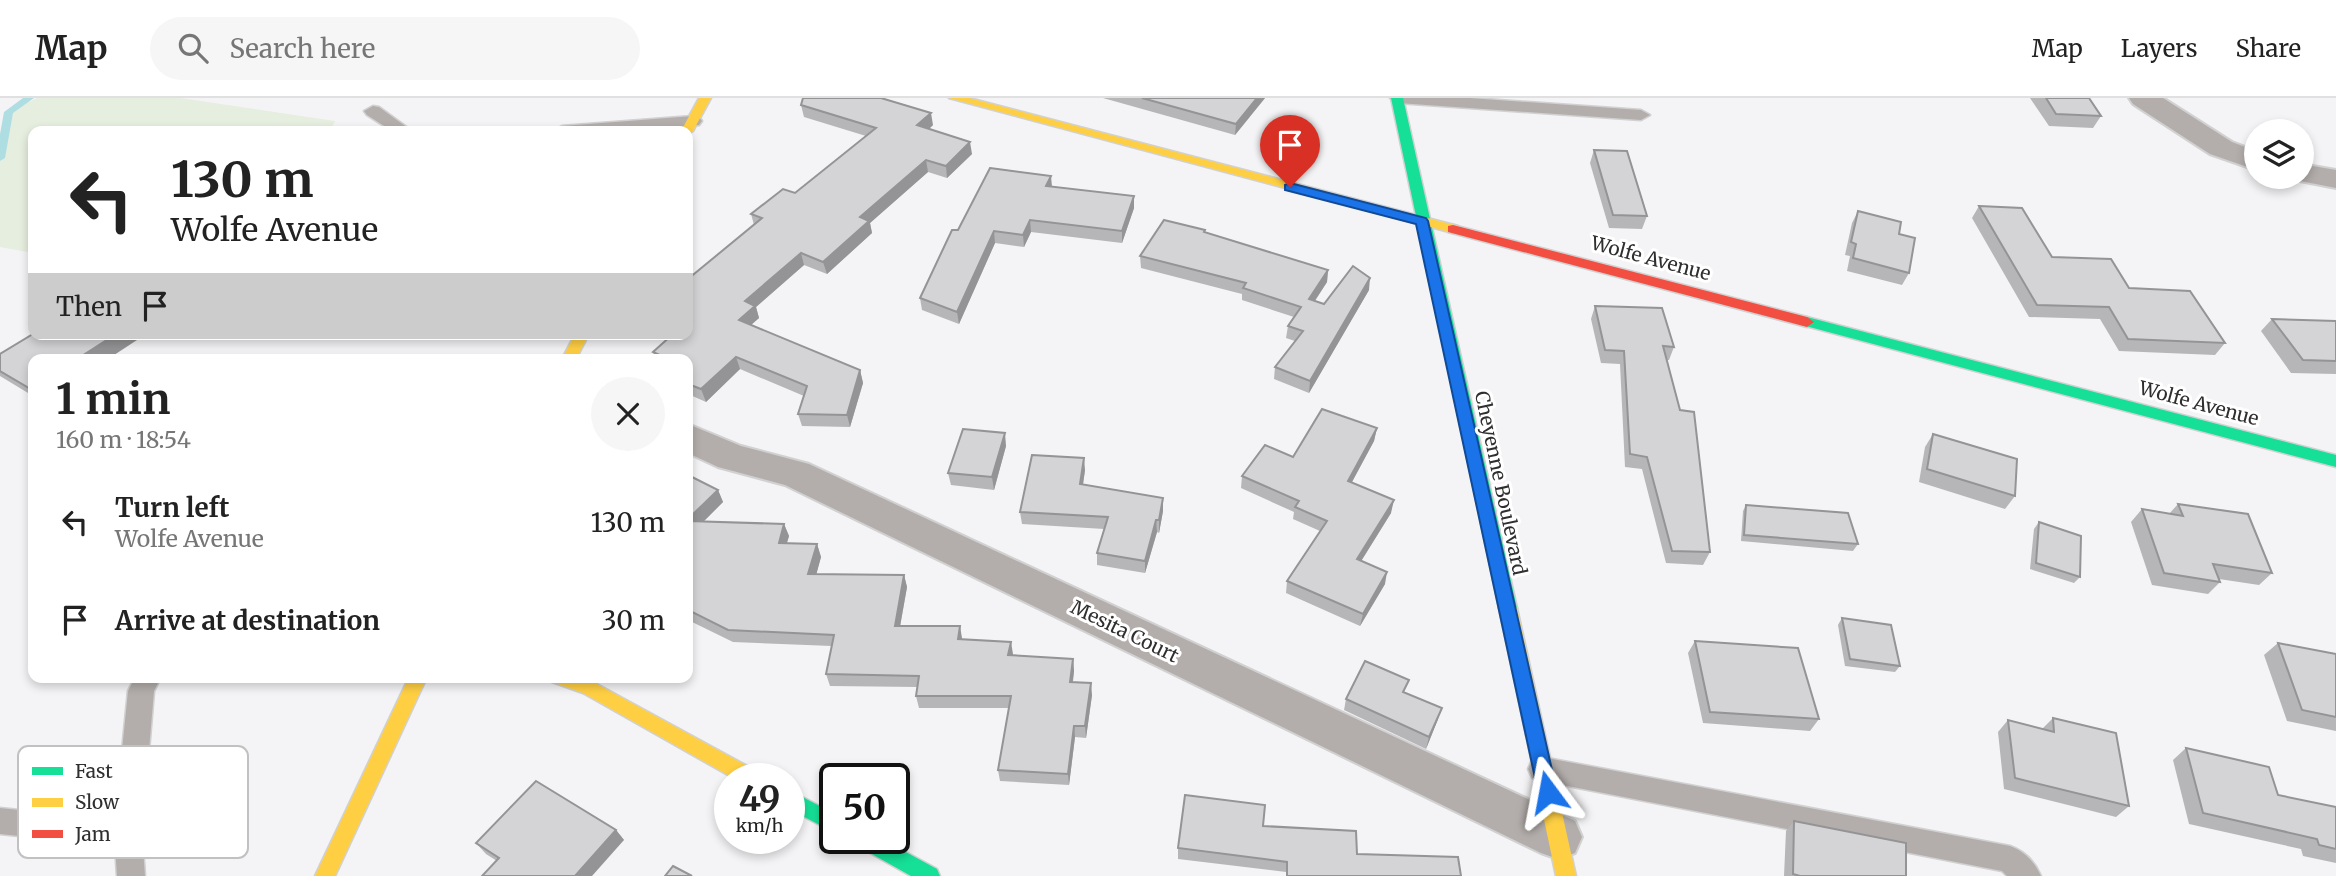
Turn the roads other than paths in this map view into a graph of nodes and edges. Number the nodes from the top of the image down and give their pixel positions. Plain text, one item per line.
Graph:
1 (705, 98) edge
2 (955, 98) edge
3 (1397, 98) edge
4 (2143, 98) edge
5 (373, 111) dead end
6 (1641, 115) dead end
7 (396, 126) edge
8 (690, 126) edge
9 (2244, 156) edge
10 (2314, 175) edge
11 (2336, 179) edge
12 (1422, 221) junction
13 (693, 440) edge
14 (2336, 461) edge
15 (145, 683) edge
16 (415, 683) edge
17 (575, 683) edge
18 (136, 746) edge
19 (724, 763) edge
20 (1542, 769) junction
21 (0, 821) edge
22 (18, 823) edge
23 (890, 854) edge
24 (1562, 857) edge
25 (130, 858) edge
26 (131, 876) edge
27 (325, 876) edge
28 (930, 876) edge
29 (2027, 876) edge

1 - 8 main road
2 - 12 main road, Wolfe Avenue
3 - 6 lane
3 - 12 main road, Cheyenne Boulevard
4 - 9 street
5 - 7 lane
10 - 11 street
12 - 14 main road, Wolfe Avenue
12 - 20 main road, Cheyenne Boulevard
13 - 24 street, Mesita Court
15 - 18 lane
16 - 27 main road
17 - 19 main road
20 - 24 main road, Cheyenne Boulevard
20 - 29 lane
21 - 22 lane
23 - 28 main road
25 - 26 lane

